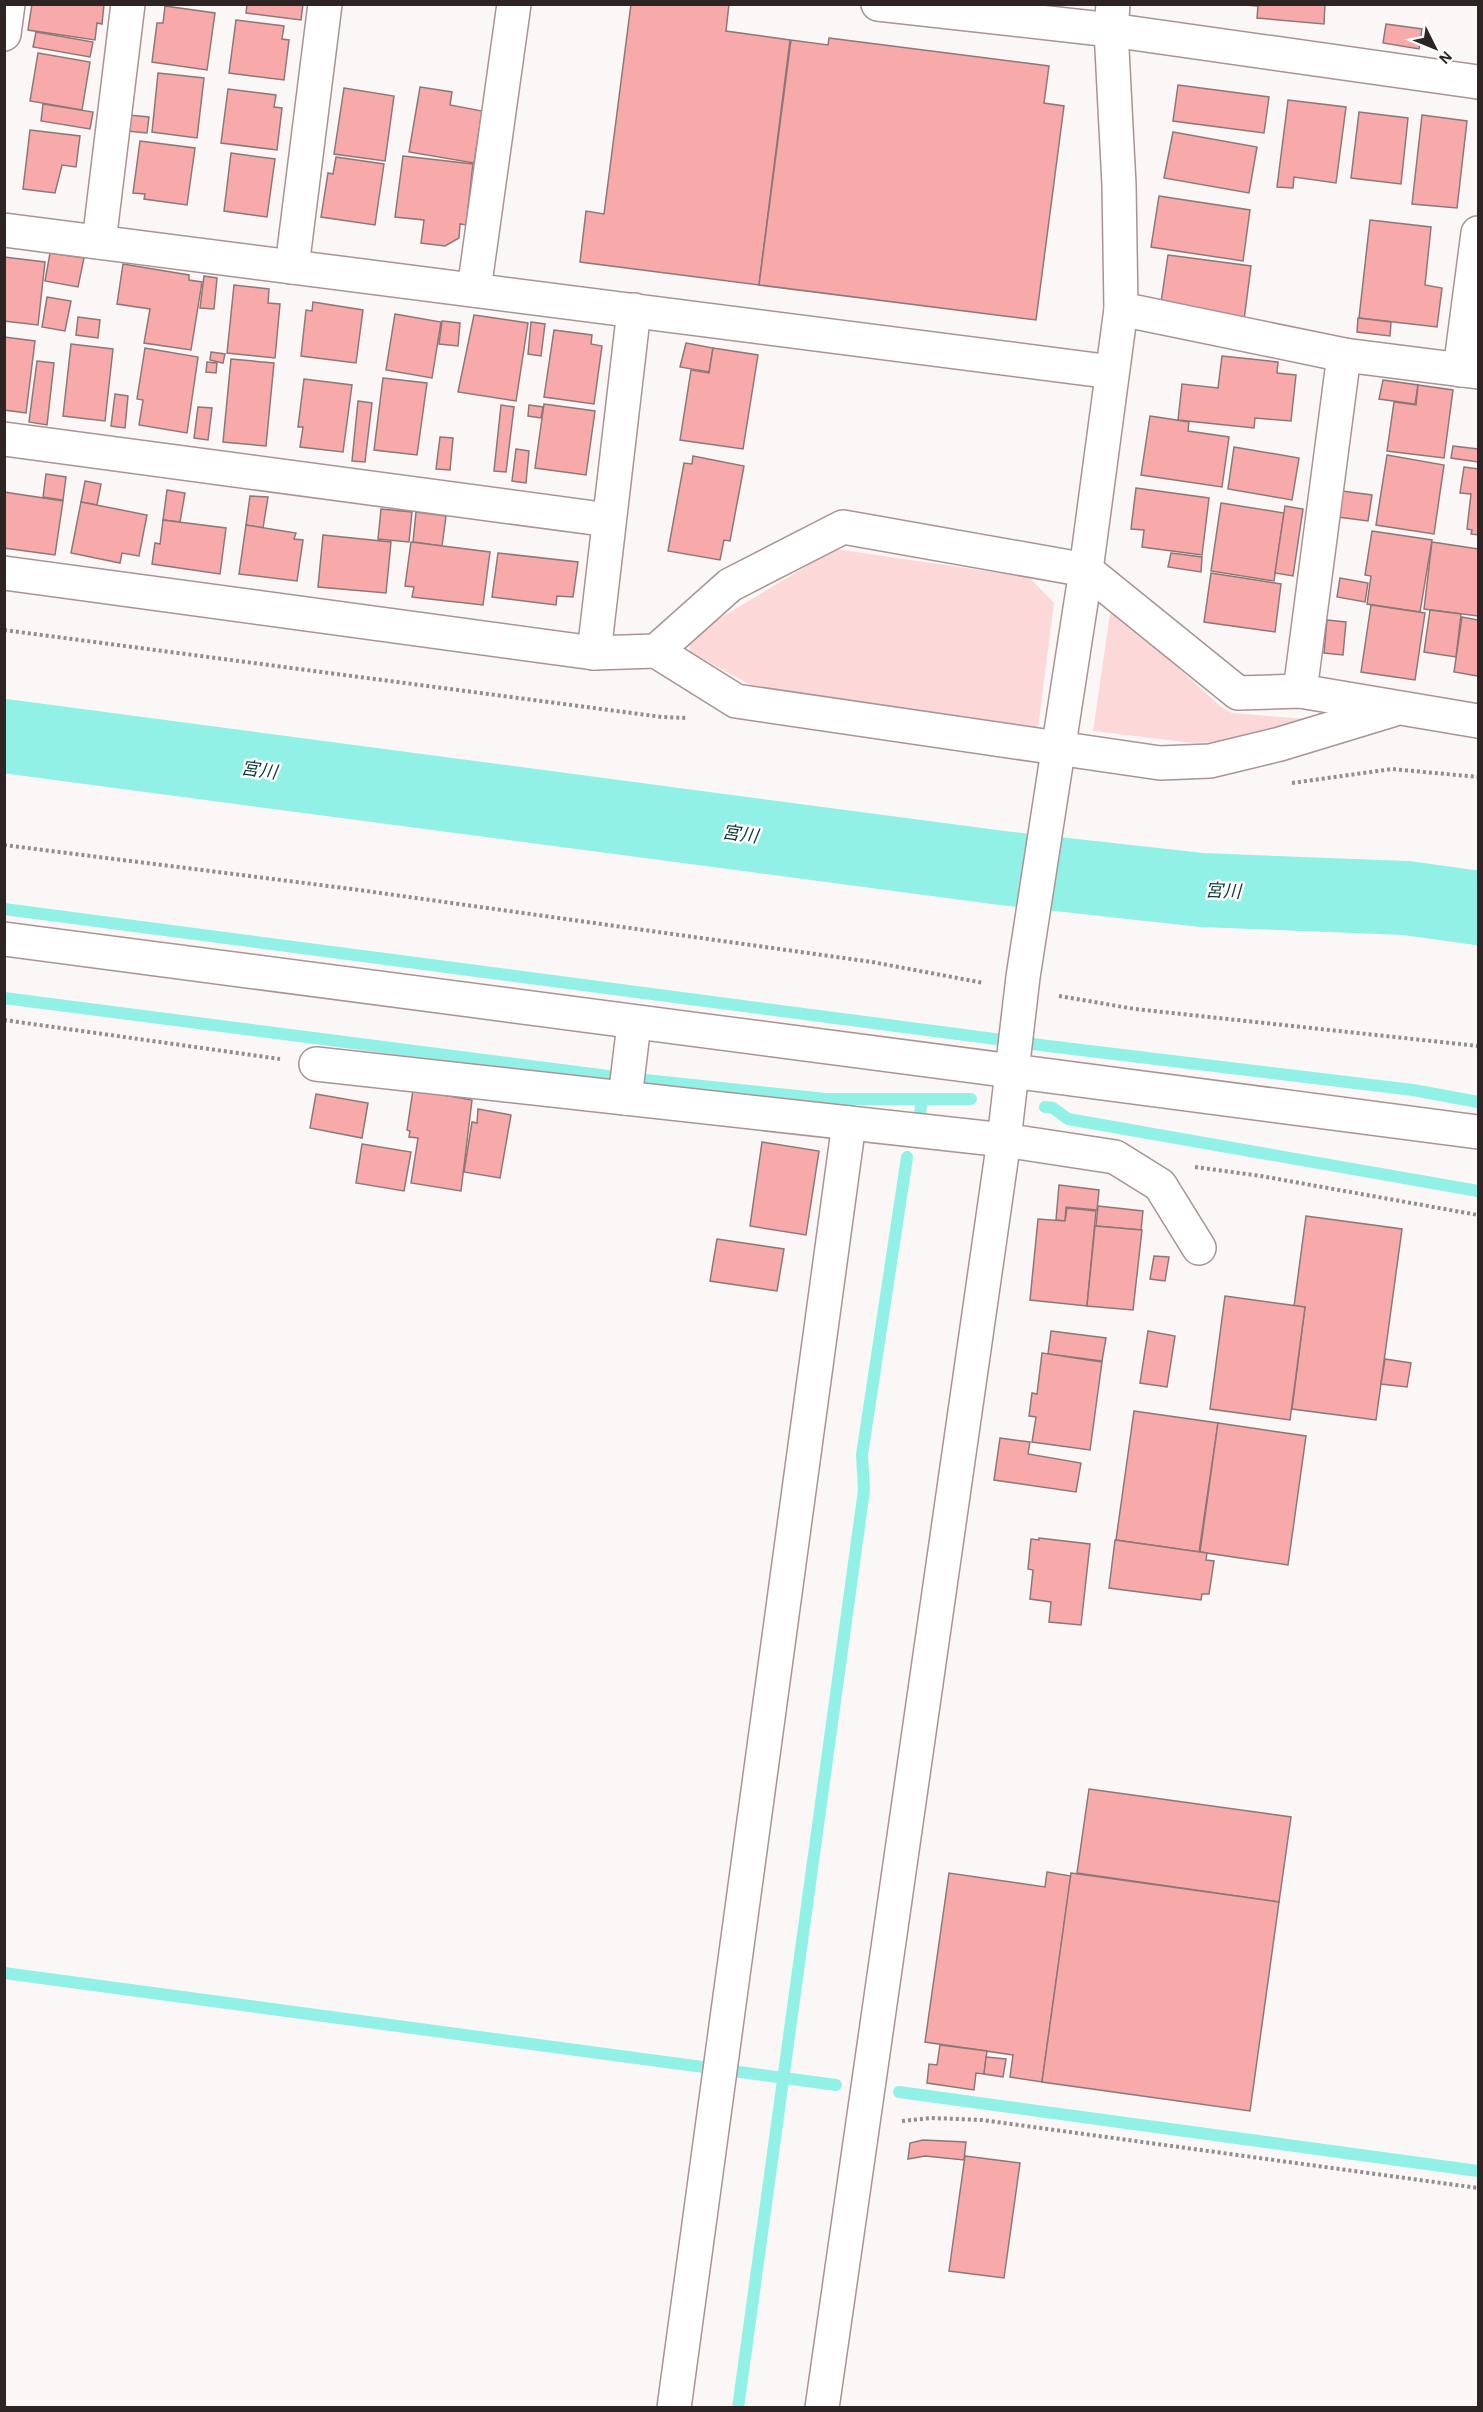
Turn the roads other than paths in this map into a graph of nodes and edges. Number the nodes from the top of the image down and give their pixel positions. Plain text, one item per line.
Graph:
1 (8, 4) edge
2 (128, 4) edge
3 (326, 4) edge
4 (514, 4) edge
5 (878, 4) edge
6 (1112, 17) edge
7 (4, 34) edge
8 (1479, 82) edge
9 (4, 230) edge
10 (1479, 233) edge
11 (99, 242) junction
12 (292, 267) junction
13 (474, 290) junction
14 (1121, 309) junction
15 (634, 310) junction
16 (1344, 355) junction
17 (1470, 371) edge
18 (1112, 372) junction
19 (4, 439) edge
20 (609, 520) junction
21 (1086, 570) junction
22 (4, 573) edge
23 (656, 651) junction
24 (594, 653) junction
25 (1300, 692) junction
26 (1399, 708) junction
27 (1479, 721) edge
28 (1056, 758) junction
29 (4, 939) edge
30 (634, 1024) junction
31 (1014, 1052) junction
32 (316, 1064) road end
33 (627, 1085) junction
34 (849, 1123) junction
35 (1479, 1132) edge
36 (1004, 1140) junction
37 (1199, 1248) dead end
38 (674, 2408) edge
39 (822, 2408) edge

1 - 7 street
2 - 11 street
3 - 12 street
4 - 13 street
5 - 6 street
6 - 8 street
6 - 14 street
9 - 11 street
10 - 17 street
11 - 12 street
12 - 13 street
13 - 15 street
14 - 16 street
14 - 18 street
15 - 18 street
15 - 20 street
16 - 17 street
16 - 25 street
18 - 21 street
19 - 20 street
20 - 24 street
21 - 23 street
21 - 25 street
21 - 28 street
22 - 24 street
23 - 24 street
23 - 28 street
25 - 26 street
26 - 27 street
26 - 28 street
28 - 31 street
29 - 30 street
30 - 31 street
30 - 33 street
31 - 35 street
31 - 36 street
32 - 33 street
33 - 34 street
34 - 36 street
34 - 38 street
36 - 37 street
36 - 39 street

